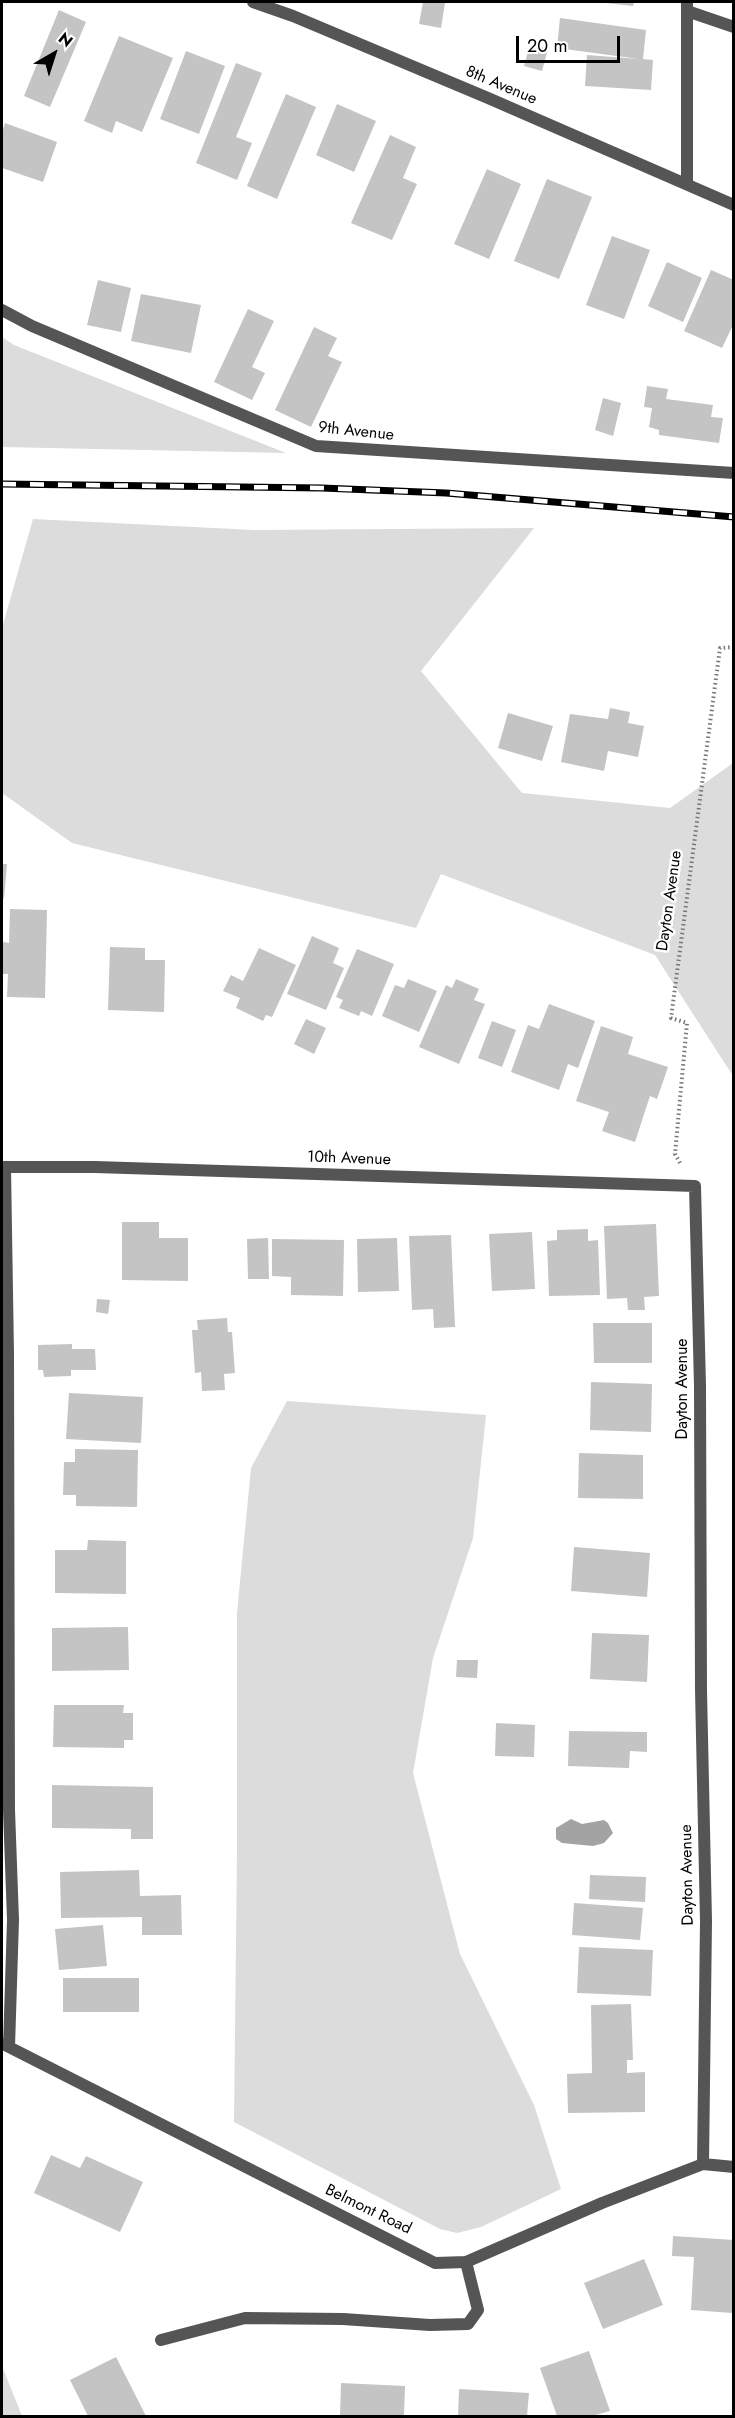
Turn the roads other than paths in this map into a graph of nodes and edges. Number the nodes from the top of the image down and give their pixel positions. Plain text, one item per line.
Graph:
1 (253, 2) edge
2 (687, 6) edge
3 (734, 27) edge
4 (687, 183) junction
5 (734, 205) edge
6 (2, 309) edge
7 (734, 473) edge
8 (3, 1167) edge
9 (695, 1186) joint
10 (5, 2046) edge
11 (703, 2164) junction
12 (734, 2167) edge
13 (466, 2262) junction
14 (160, 2340) dead end

1 - 4 street, 8th Avenue
2 - 3 street
2 - 4 street
4 - 5 street, 8th Avenue
6 - 7 street, 9th Avenue
8 - 9 street, 10th Avenue
8 - 10 street
9 - 11 street, Dayton Avenue
10 - 13 street, Belmont Road
11 - 12 street, Belmont Road
11 - 13 street, Belmont Road
13 - 14 street

